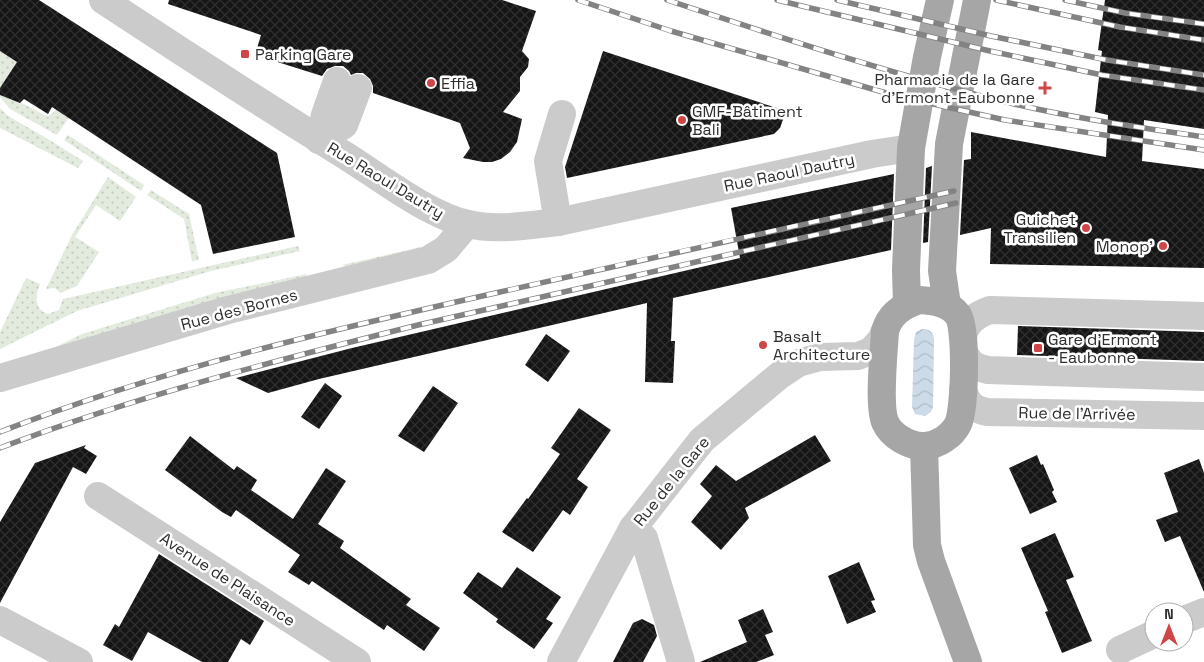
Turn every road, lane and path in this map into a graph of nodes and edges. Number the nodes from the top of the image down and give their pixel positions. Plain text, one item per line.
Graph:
1 (103, 0) edge
2 (940, 0) edge
3 (977, 0) edge
4 (347, 84) dead end
5 (562, 114) dead end
6 (319, 140) junction
7 (949, 144) junction
8 (911, 148) junction
9 (558, 222) junction
10 (468, 224) junction
11 (907, 304) junction
12 (946, 305) junction
13 (1204, 316) edge
14 (885, 331) junction
15 (964, 343) junction
16 (1204, 377) edge
17 (0, 378) edge
18 (963, 389) junction
19 (1204, 416) edge
20 (924, 446) junction
21 (98, 496) dead end
22 (632, 528) junction
23 (0, 620) edge
24 (1144, 639) edge
25 (1120, 650) dead end
26 (79, 662) edge
27 (357, 662) edge
28 (561, 662) edge
29 (681, 662) edge
30 (968, 662) edge

1 - 6 street, Rue Raoul Dautry
2 - 8 main road
3 - 7 main road
4 - 6 street
5 - 9 street
6 - 10 street, Rue Raoul Dautry
7 - 8 main road
7 - 12 main road
8 - 9 street, Rue Raoul Dautry
8 - 11 main road
9 - 10 street, Rue Raoul Dautry
10 - 17 street, Rue des Bornes
11 - 12 main road
11 - 14 main road
12 - 15 main road
13 - 15 street
14 - 20 main road
14 - 22 street, Rue de la Gare
15 - 16 street
15 - 18 main road
18 - 19 street, Rue de l'Arrivée
18 - 20 main road
20 - 30 main road
21 - 27 street, Avenue de Plaisance
22 - 28 street, Rue de la Gare
22 - 29 street
23 - 26 street
24 - 25 street

